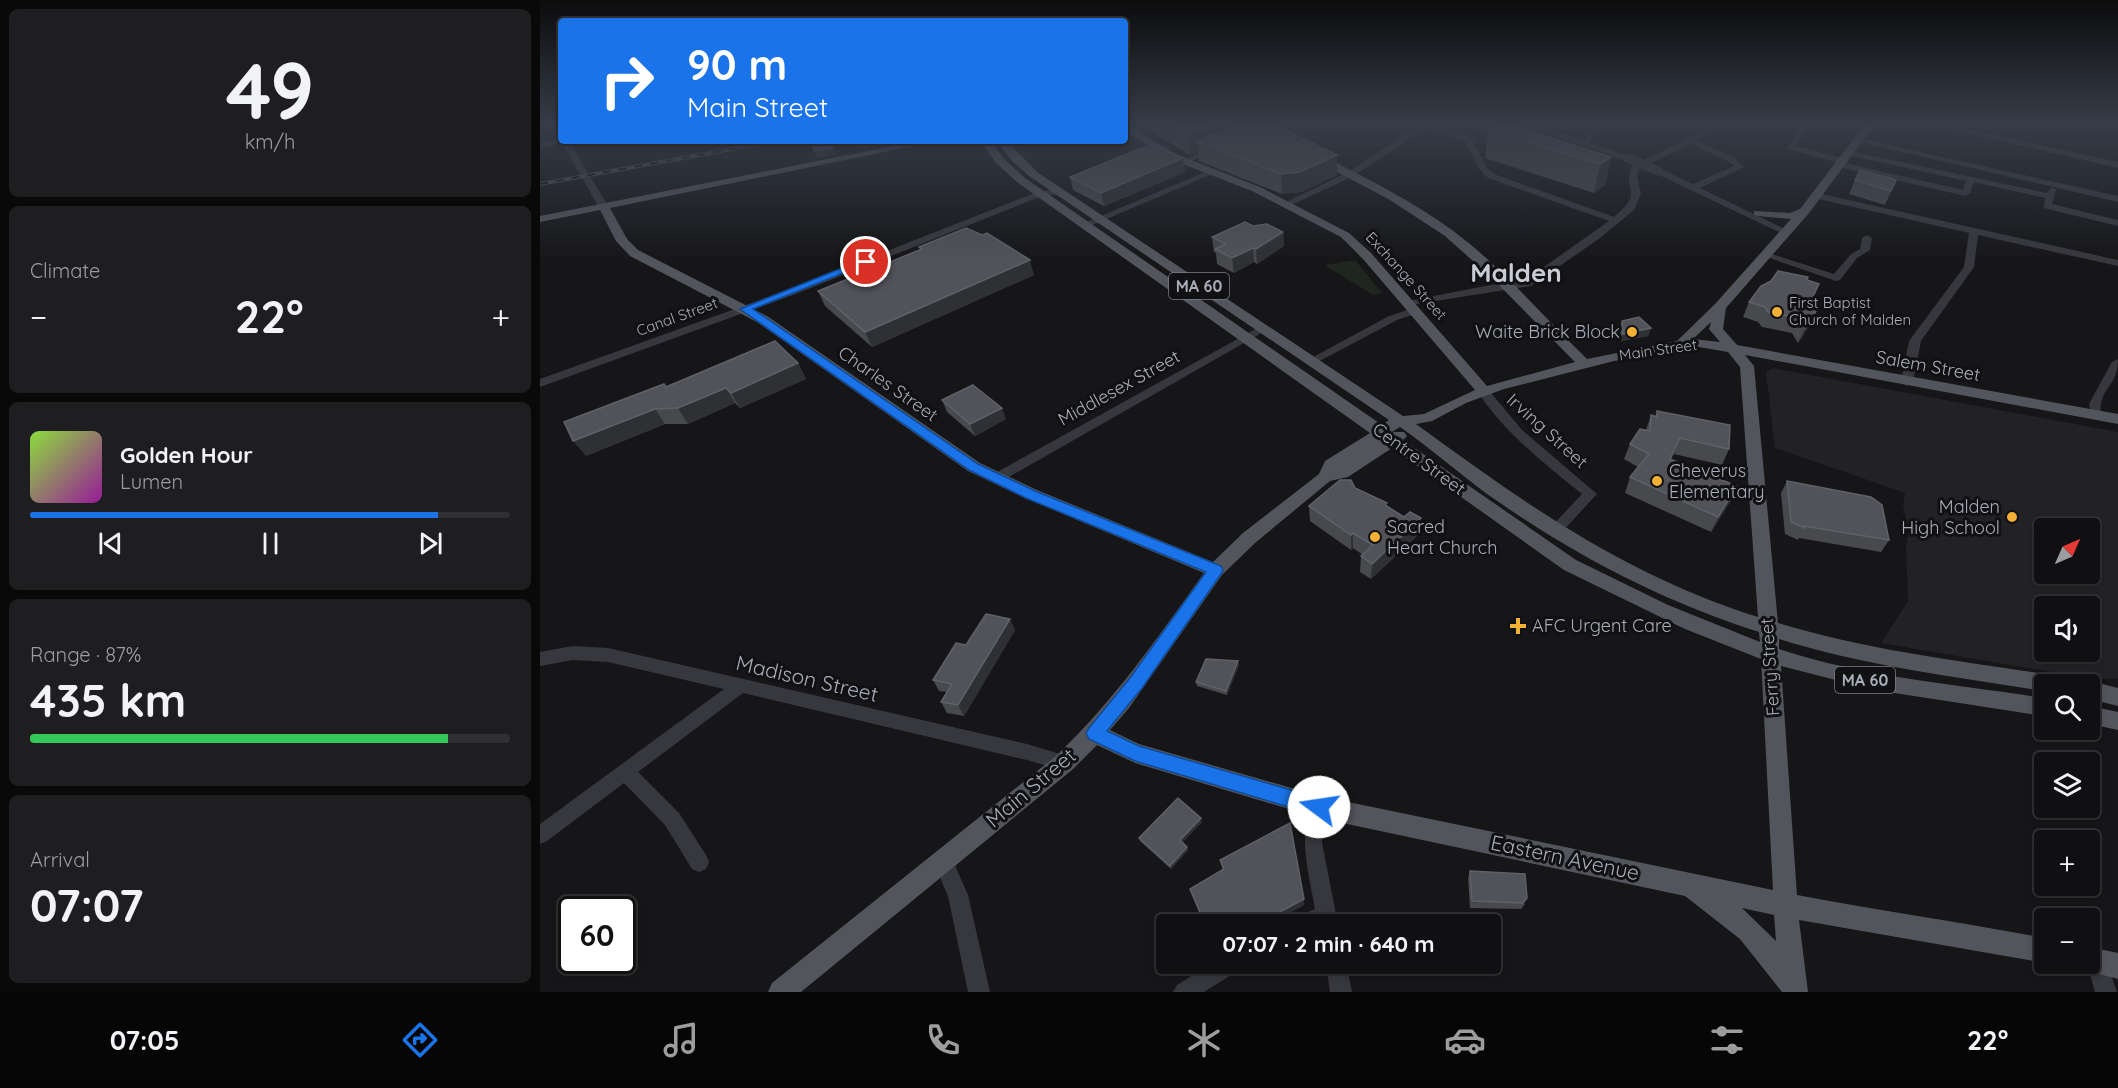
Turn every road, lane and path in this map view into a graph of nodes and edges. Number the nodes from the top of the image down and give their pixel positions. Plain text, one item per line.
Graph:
1 (584, 170) edge
2 (784, 170) edge
3 (1009, 170) edge
4 (1029, 170) edge
5 (1209, 170) edge
6 (1344, 170) edge
7 (1357, 170) edge
8 (1485, 170) edge
9 (1634, 170) edge
10 (1662, 170) edge
11 (1733, 170) edge
12 (1837, 170) edge
13 (1883, 170) edge
14 (1910, 170) edge
15 (1991, 170) edge
16 (1213, 172) junction
17 (1351, 174) junction
18 (1971, 180) junction
19 (2054, 185) junction
20 (1697, 186) junction
21 (1059, 192) junction
22 (1040, 194) junction
23 (1817, 196) junction
24 (2050, 196) junction
25 (2118, 200) edge
26 (1286, 204) junction
27 (603, 206) junction
28 (1805, 210) junction
29 (1758, 213) junction
30 (540, 219) edge
31 (1100, 219) junction
32 (1617, 221) junction
33 (1087, 224) junction
34 (2118, 224) edge
35 (1974, 231) junction
36 (1786, 232) junction
37 (1867, 238) dead end
38 (1766, 255) junction
39 (2118, 263) edge
40 (1508, 286) junction
41 (1411, 307) junction
42 (1720, 307) junction
43 (745, 309) junction
44 (1261, 329) junction
45 (1246, 336) junction
46 (1682, 344) junction
47 (1731, 348) junction
48 (1310, 362) junction
49 (2118, 362) edge
50 (1584, 364) junction
51 (1907, 382) junction
52 (540, 383) edge
53 (1483, 391) junction
54 (2096, 416) junction
55 (2118, 419) edge
56 (1410, 423) junction
57 (1386, 436) junction
58 (995, 479) junction
59 (1555, 530) junction
60 (1216, 570) junction
61 (1767, 628) junction
62 (1770, 653) junction
63 (540, 659) edge
64 (2034, 681) edge
65 (739, 687) junction
66 (2118, 687) edge
67 (2100, 689) edge
68 (2100, 692) edge
69 (2118, 697) edge
70 (2034, 705) edge
71 (2100, 717) edge
72 (2118, 721) edge
73 (1095, 733) junction
74 (1064, 763) junction
75 (626, 772) junction
76 (1319, 807) junction
77 (540, 835) edge
78 (943, 861) junction
79 (699, 862) dead end
80 (1684, 883) junction
81 (1786, 905) junction
82 (1326, 914) edge
83 (2034, 949) edge
84 (2101, 963) edge
85 (1214, 974) edge
86 (1337, 974) edge
87 (1795, 988) edge
88 (781, 992) edge
89 (979, 992) edge
90 (1184, 992) edge
91 (1341, 992) edge
92 (2106, 992) edge

1 - 27 street, Charles Street
2 - 27 main road
3 - 22 main road, Centre Street / MA 60
4 - 21 main road, Centre Street / MA 60
5 - 16 main road, Exchange Street
6 - 17 main road
7 - 17 street
8 - 32 street
9 - 32 street
10 - 20 street, bridge
11 - 20 street
12 - 23 main road
13 - 18 street
14 - 18 street
15 - 19 street
16 - 26 main road, Exchange Street
16 - 31 street
17 - 26 street
17 - 40 main road
18 - 24 street
19 - 24 street
19 - 25 street
20 - 29 street
20 - 36 street
21 - 22 street, Canal Street
21 - 31 main road, Centre Street / MA 60
22 - 33 main road, Centre Street / MA 60
22 - 43 street, Canal Street
23 - 28 main road
23 - 35 street
24 - 34 street
26 - 41 main road, Exchange Street
27 - 30 main road
27 - 43 main road, Charles Street
28 - 29 main road
28 - 36 main road
29 - 36 street
31 - 33 street
31 - 44 main road, Centre Street / MA 60
32 - 40 street
33 - 45 main road, Centre Street / MA 60
35 - 39 street
35 - 51 street
36 - 38 main road
37 - 38 street
38 - 42 main road
40 - 41 street
40 - 50 main road
41 - 48 street
41 - 53 main road, Exchange Street
42 - 46 main road
42 - 47 main road, Main Street
43 - 52 street, Canal Street
43 - 58 main road, Charles Street
44 - 45 street, Middlesex Street
44 - 48 main road, Centre Street / MA 60
45 - 57 main road, Centre Street / MA 60
45 - 58 street, Middlesex Street
46 - 47 main road, Main Street
46 - 50 main road, Main Street
47 - 51 main road, Salem Street
47 - 61 main road, Ferry Street
48 - 56 main road, Centre Street / MA 60
49 - 54 street
50 - 53 main road, Main Street
51 - 54 main road, Salem Street
53 - 56 main road, Main Street
53 - 59 street, Irving Street
54 - 55 main road, Salem Street
56 - 57 main road, Main Street
56 - 59 main road, Centre Street / MA 60
57 - 60 main road, Main Street
57 - 62 main road, Centre Street / MA 60
58 - 60 main road, Charles Street
59 - 61 main road, Centre Street / MA 60
60 - 73 main road, Main Street
61 - 62 main road, Ferry Street
61 - 64 main road, Centre Street / MA 60
62 - 70 main road, Centre Street / MA 60
62 - 81 main road, Ferry Street
63 - 65 street, Madison Street
65 - 74 street, Madison Street
65 - 75 street
66 - 67 street
68 - 69 main road
71 - 72 main road
73 - 74 main road, Main Street
73 - 76 main road, Eastern Avenue
74 - 78 main road, Main Street
75 - 77 street
75 - 79 street
76 - 80 main road, Eastern Avenue
76 - 82 street
78 - 88 main road, Main Street
78 - 89 street
80 - 81 main road, Eastern Avenue
80 - 87 main road
81 - 83 main road, Eastern Avenue
81 - 87 main road, Ferry Street
84 - 92 street
85 - 90 street
86 - 91 street

